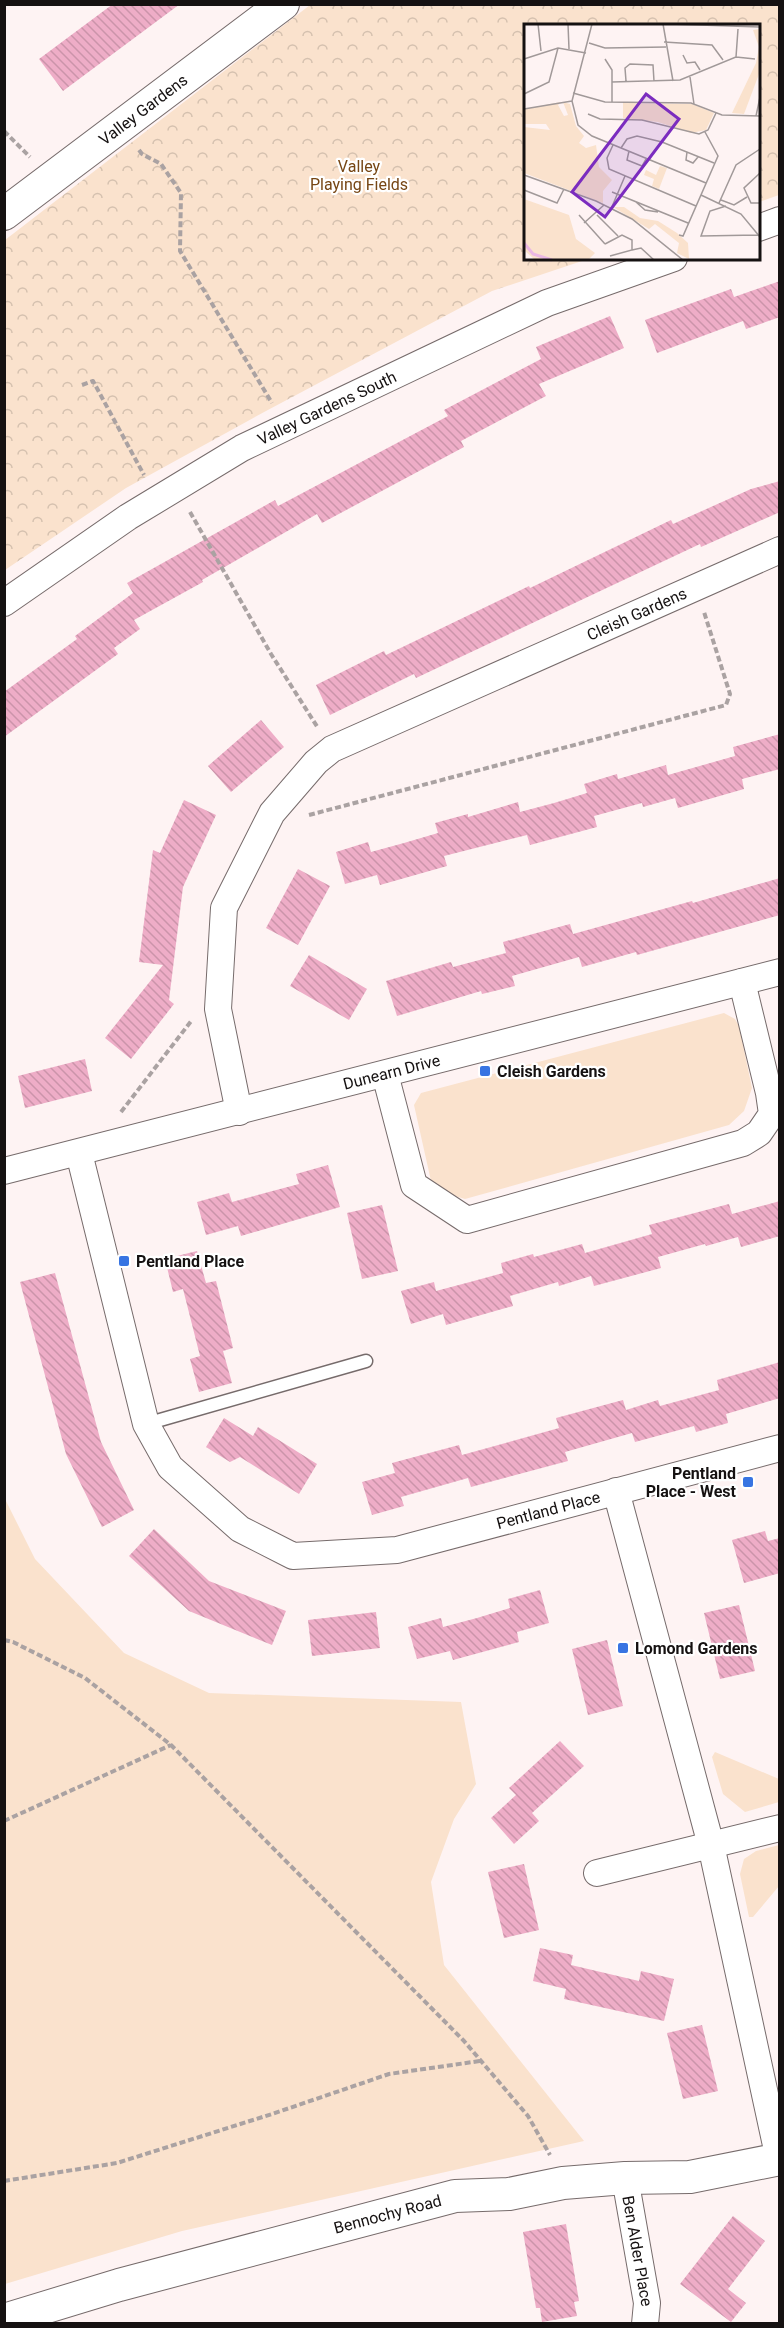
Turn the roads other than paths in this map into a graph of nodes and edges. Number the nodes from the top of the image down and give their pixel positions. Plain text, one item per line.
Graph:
1 (283, 4) edge
2 (4, 214) edge
3 (780, 220) edge
4 (760, 228) edge
5 (668, 260) edge
6 (780, 550) edge
7 (4, 603) edge
8 (780, 972) edge
9 (742, 982) junction
10 (385, 1074) junction
11 (239, 1112) junction
12 (80, 1153) junction
13 (4, 1171) edge
14 (366, 1361) dead end
15 (146, 1424) junction
16 (780, 1448) edge
17 (616, 1491) junction
18 (780, 1828) edge
19 (711, 1845) junction
20 (597, 1873) dead end
21 (779, 2159) edge
22 (625, 2178) junction
23 (4, 2320) edge
24 (645, 2324) edge

1 - 2 street, Valley Gardens
3 - 4 street
5 - 7 street, Valley Gardens South
6 - 11 street, Cleish Gardens
8 - 9 street, Dunearn Drive
9 - 10 street, Dunearn Drive
9 - 10 street
10 - 11 street, Dunearn Drive
11 - 12 street, Dunearn Drive
12 - 13 street, Dunearn Drive
12 - 15 street, Pentland Place
14 - 15 lane
15 - 17 street, Pentland Place
16 - 17 street, Pentland Place
17 - 19 street
18 - 19 street
19 - 20 street
19 - 21 street
21 - 22 street, Bennochy Road
22 - 23 street, Bennochy Road
22 - 24 street, Ben Alder Place

